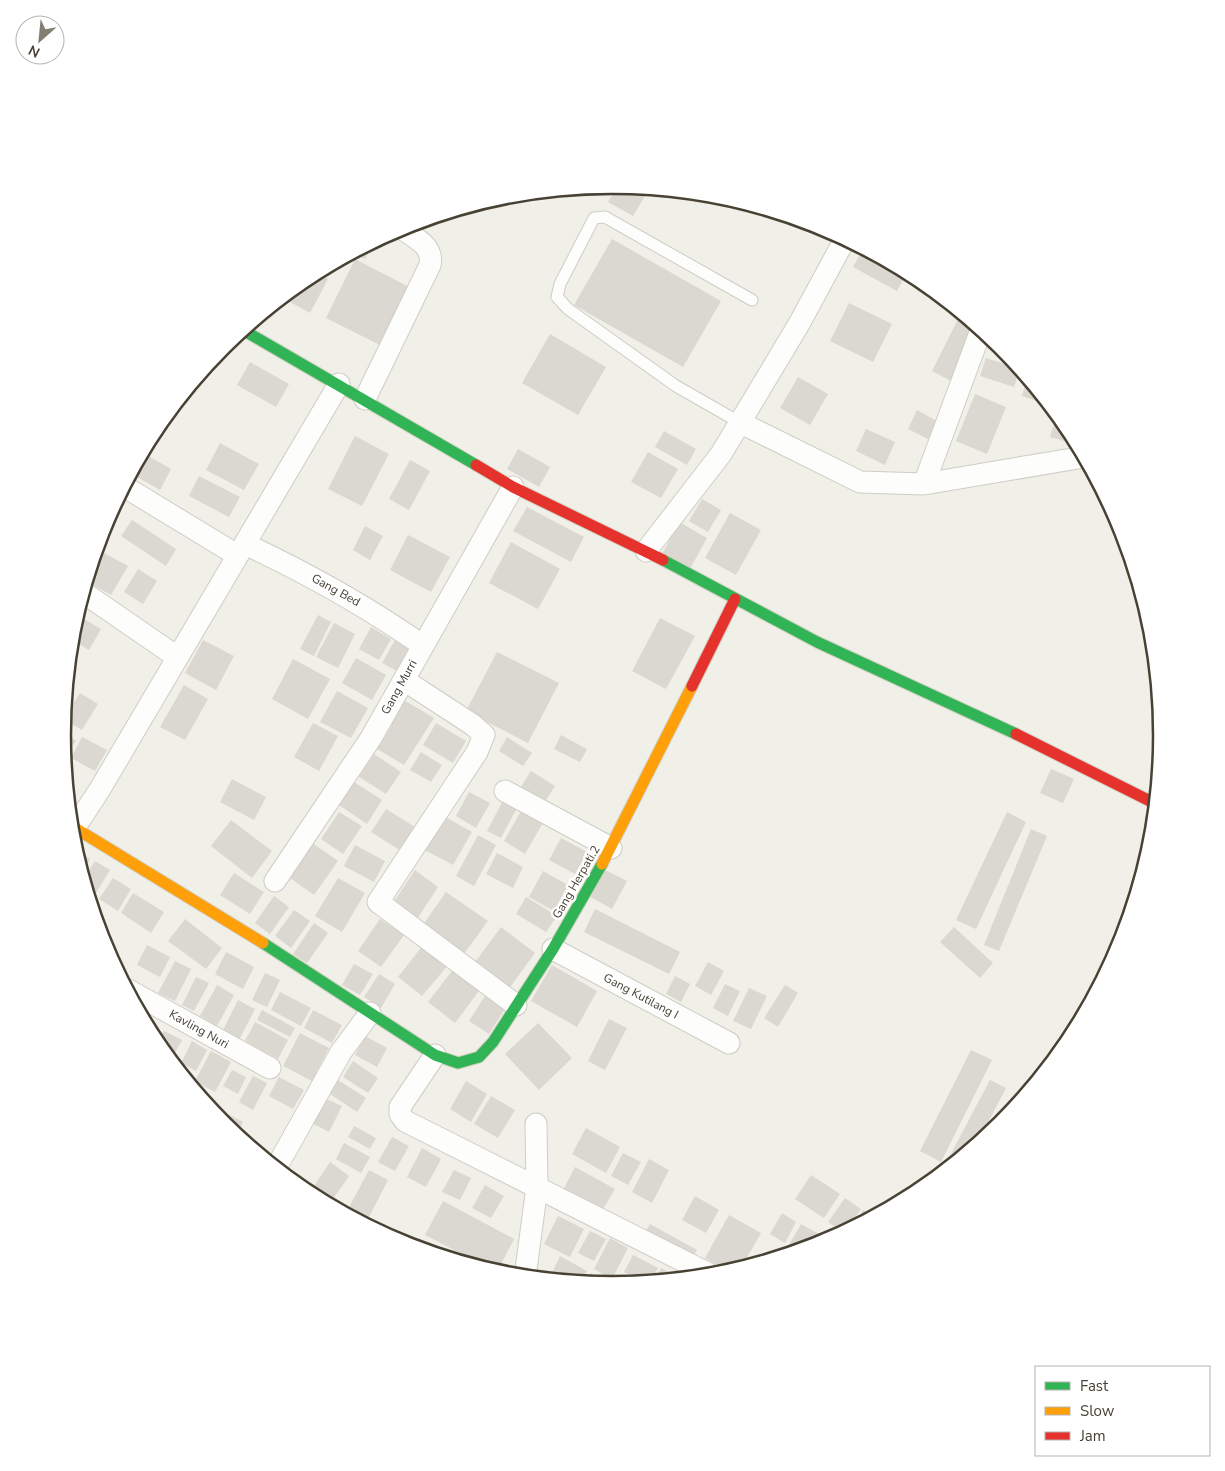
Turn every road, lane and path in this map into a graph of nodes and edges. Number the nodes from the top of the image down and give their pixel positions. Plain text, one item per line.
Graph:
1 (409, 234) edge
2 (842, 245) edge
3 (752, 300) dead end
4 (250, 334) edge
5 (978, 338) edge
6 (339, 384) junction
7 (365, 399) junction
8 (739, 422) junction
9 (1077, 458) edge
10 (924, 484) junction
11 (513, 487) junction
12 (130, 490) edge
13 (241, 549) junction
14 (646, 551) junction
15 (90, 596) edge
16 (735, 599) junction
17 (422, 645) junction
18 (178, 657) junction
19 (404, 680) junction
20 (505, 791) dead end
21 (1150, 801) edge
22 (79, 822) edge
23 (81, 834) edge
24 (611, 848) junction
25 (275, 881) dead end
26 (553, 949) junction
27 (138, 996) edge
28 (516, 1005) junction
29 (370, 1013) junction
30 (729, 1043) dead end
31 (434, 1055) junction
32 (270, 1068) dead end
33 (536, 1124) dead end
34 (279, 1162) edge
35 (537, 1188) junction
36 (526, 1269) edge
37 (699, 1269) edge

1 - 7 street
2 - 8 street
3 - 8 lane
4 - 6 street
5 - 10 street
6 - 7 street
6 - 13 street
7 - 11 street
8 - 10 street
8 - 14 street
9 - 10 street
11 - 14 street
11 - 17 street, Gang Murri
12 - 13 street, Gang Bed
13 - 17 street, Gang Bed
13 - 18 street
14 - 16 street
15 - 18 street
16 - 21 street
16 - 24 street, Gang Herpati.2
17 - 19 street, Gang Murri
18 - 22 street
19 - 25 street, Gang Murri
19 - 28 street
20 - 24 street
23 - 29 street, Gang Herpati.2
24 - 26 street, Gang Herpati.2
26 - 28 street, Gang Herpati.2
26 - 30 street, Gang Kutilang I
27 - 32 street, Kavling Nuri
28 - 31 street, Gang Herpati.2
29 - 31 street, Gang Herpati.2
29 - 34 street
31 - 35 street
33 - 35 street
35 - 36 street
35 - 37 street

